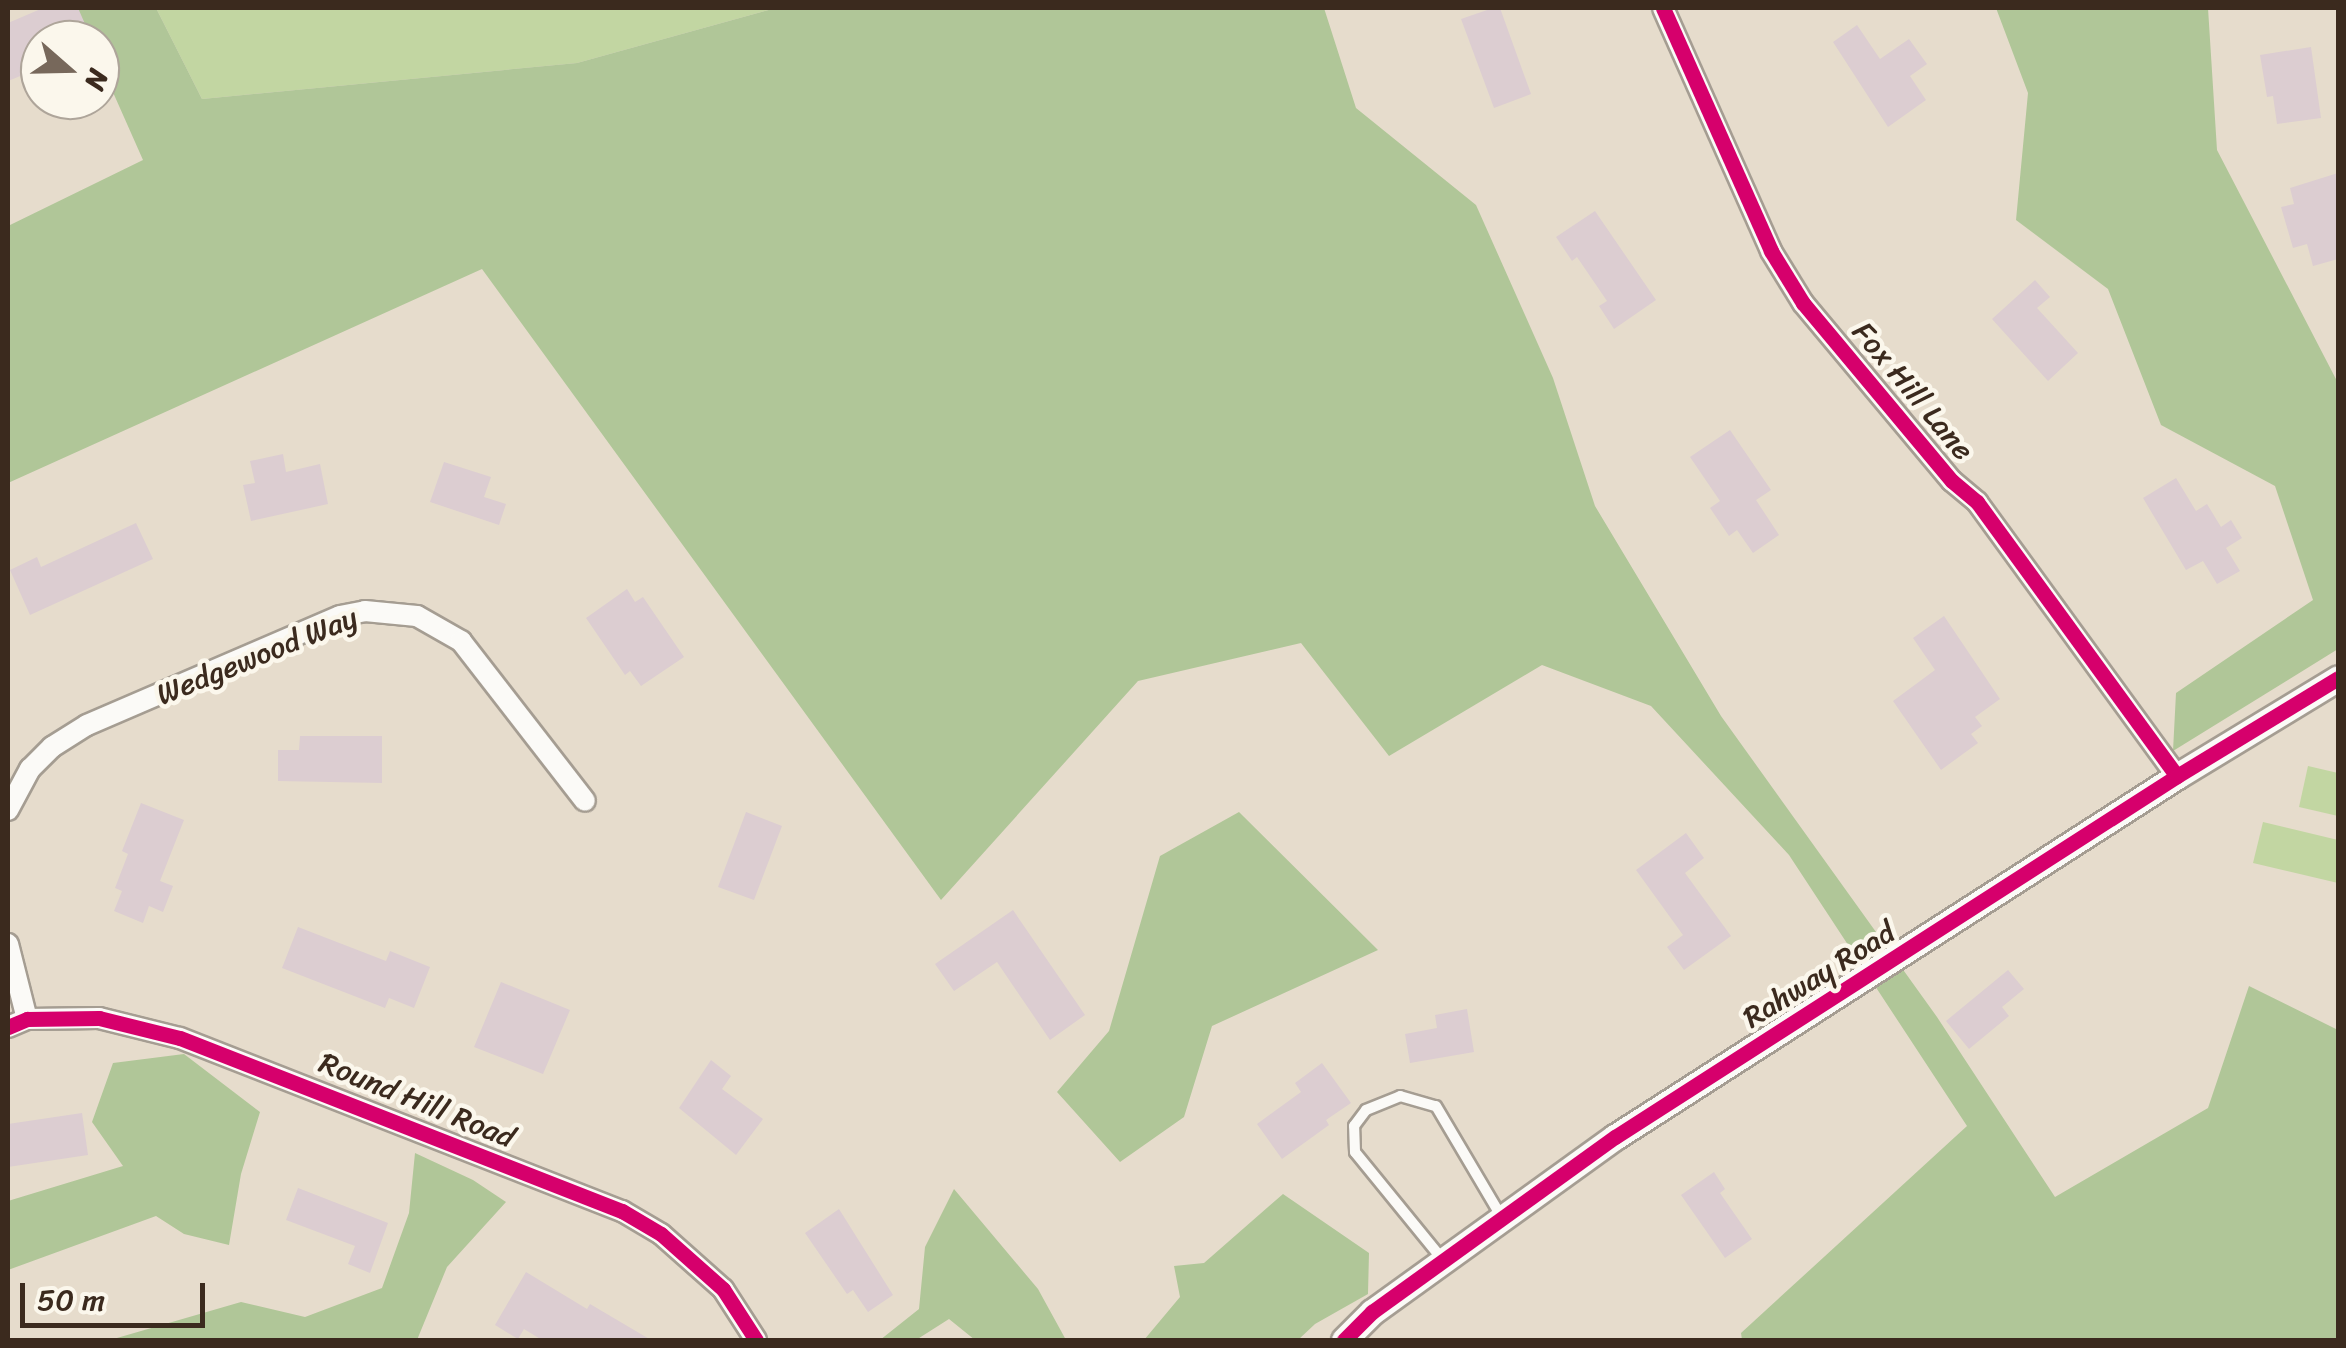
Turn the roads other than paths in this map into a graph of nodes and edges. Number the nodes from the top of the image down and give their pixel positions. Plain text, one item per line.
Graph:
1 (1662, 8) edge
2 (2338, 678) edge
3 (2177, 776) junction
4 (584, 800) dead end
5 (8, 810) edge
6 (8, 944) edge
7 (17, 1023) edge
8 (1502, 1218) junction
9 (1444, 1261) junction
10 (756, 1340) edge
11 (1344, 1340) edge

1 - 3 street, Fox Hill Lane
2 - 3 street, Rahway Road
3 - 8 street, Rahway Road
4 - 5 street, Wedgewood Way
6 - 7 street
7 - 10 street, Round Hill Road
8 - 9 street, Rahway Road
8 - 9 lane
9 - 11 street, Rahway Road

